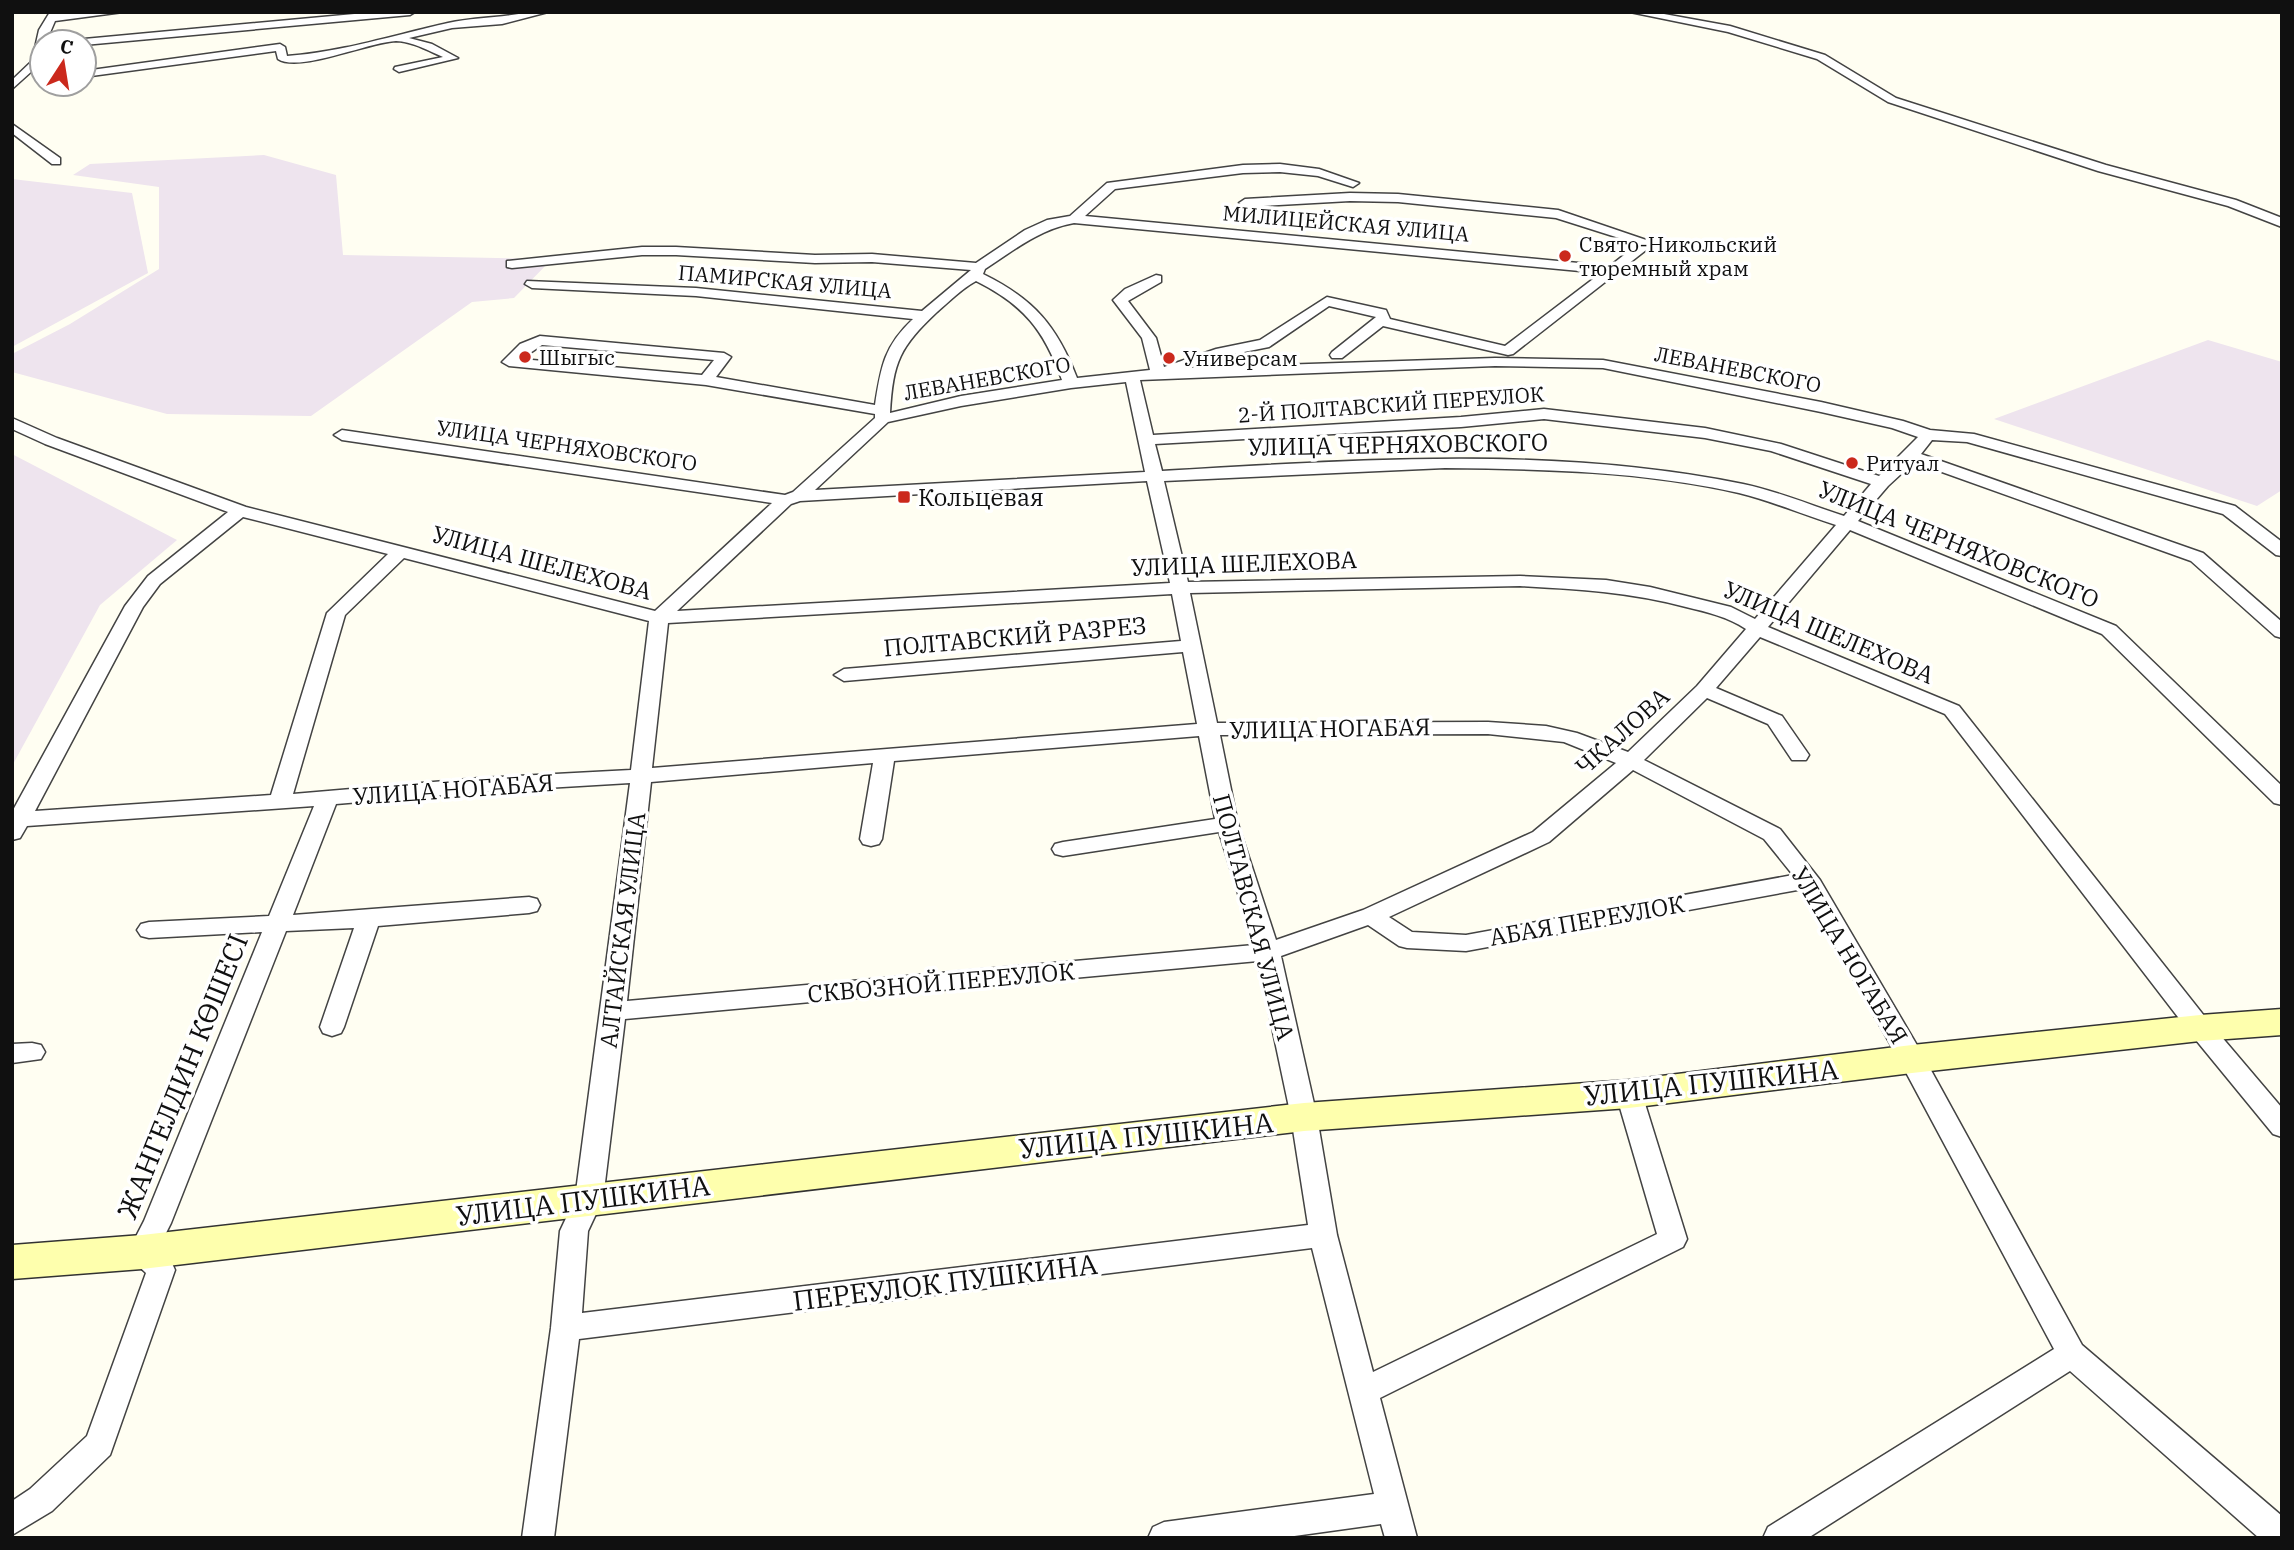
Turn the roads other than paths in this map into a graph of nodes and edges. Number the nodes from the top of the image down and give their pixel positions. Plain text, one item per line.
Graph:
1 (118, 12) edge
2 (411, 12) edge
3 (543, 12) edge
4 (1635, 12) edge
5 (53, 15) edge
6 (367, 21) edge
7 (272, 25) junction
8 (397, 38) junction
9 (98, 41) edge
10 (280, 47) junction
11 (399, 69) dead end
12 (28, 71) edge
13 (98, 72) edge
14 (13, 85) edge
15 (12, 127) edge
16 (56, 161) dead end
17 (1353, 183) dead end
18 (1245, 203) dead end
19 (1074, 219) junction
20 (2282, 223) edge
21 (1648, 243) joint
22 (512, 264) dead end
23 (1614, 270) junction
24 (977, 271) junction
25 (1156, 279) dead end
26 (532, 284) dead end
27 (925, 316) junction
28 (1380, 321) junction
29 (1337, 355) dead end
30 (1158, 374) junction
31 (1132, 377) junction
32 (706, 380) junction
33 (1071, 383) junction
34 (883, 415) junction
35 (12, 423) edge
36 (342, 435) dead end
37 (1928, 435) junction
38 (1147, 440) junction
39 (1911, 456) junction
40 (1153, 477) junction
41 (1882, 482) junction
42 (792, 498) junction
43 (240, 511) junction
44 (1847, 523) junction
45 (401, 551) junction
46 (2282, 551) edge
47 (1180, 588) junction
48 (659, 618) junction
49 (1758, 629) junction
50 (2282, 632) edge
51 (1191, 646) junction
52 (844, 675) dead end
53 (1704, 691) junction
54 (1209, 729) junction
55 (1799, 755) dead end
56 (885, 756) junction
57 (1631, 761) junction
58 (640, 776) junction
59 (2282, 797) edge
60 (328, 798) junction
61 (280, 801) junction
62 (1227, 824) junction
63 (17, 826) edge
64 (872, 839) dead end
65 (1063, 849) dead end
66 (1809, 880) junction
67 (529, 905) dead end
68 (1371, 916) junction
69 (369, 919) junction
70 (276, 923) junction
71 (149, 930) dead end
72 (1268, 952) junction
73 (614, 1011) junction
74 (2282, 1022) edge
75 (332, 1027) dead end
76 (2200, 1028) junction
77 (1912, 1059) junction
78 (1629, 1094) junction
79 (1304, 1117) junction
80 (2282, 1127) edge
81 (589, 1199) junction
82 (1323, 1235) junction
83 (142, 1252) junction
84 (12, 1262) edge
85 (566, 1328) junction
86 (2072, 1354) junction
87 (1364, 1391) junction
88 (1392, 1507) junction
89 (12, 1520) edge
90 (2282, 1537) edge
91 (538, 1538) edge
92 (1164, 1538) edge
93 (1401, 1538) edge
94 (1779, 1538) edge

1 - 5 street
2 - 6 street
3 - 8 street
4 - 20 street
6 - 7 street
6 - 8 street
7 - 9 street
7 - 10 street
8 - 10 street
8 - 11 street
10 - 13 street
12 - 14 street
15 - 16 street
17 - 19 street, МИЛИЦЕЙСКАЯ УЛИЦА
18 - 21 street, МИЛИЦЕЙСКАЯ УЛИЦА
19 - 23 street, МИЛИЦЕЙСКАЯ УЛИЦА
19 - 24 street, МИЛИЦЕЙСКАЯ УЛИЦА
21 - 23 street, ЛЕВАНЕВСКОГО
22 - 24 street, ПАМИРСКАЯ УЛИЦА
23 - 28 street, ЛЕВАНЕВСКОГО
24 - 27 street
24 - 33 street
25 - 30 street
26 - 27 street, ПАМИРСКАЯ УЛИЦА
27 - 34 street, ПАМИРСКАЯ УЛИЦА
28 - 29 street
28 - 30 street, ЛЕВАНЕВСКОГО
30 - 31 street, ЛЕВАНЕВСКОГО
30 - 37 street, ЛЕВАНЕВСКОГО
31 - 33 street, ЛЕВАНЕВСКОГО
31 - 38 street, ПОЛТАВСКАЯ УЛИЦА
32 - 32 street, ЛЕВАНЕВСКОГО
32 - 34 street, ЛЕВАНЕВСКОГО
33 - 34 street, ЛЕВАНЕВСКОГО
34 - 42 street
35 - 43 street, УЛИЦА ШЕЛЕХОВА
36 - 42 street, УЛИЦА ЧЕРНЯХОВСКОГО
37 - 39 street, ЧКАЛОВА
37 - 46 street, ЛЕВАНЕВСКОГО
38 - 40 street, ПОЛТАВСКАЯ УЛИЦА
38 - 41 street, 2-Й ПОЛТАВСКИЙ ПЕРЕУЛОК
39 - 41 street, ЧКАЛОВА
39 - 50 street
40 - 42 street, УЛИЦА ЧЕРНЯХОВСКОГО
40 - 44 street, УЛИЦА ЧЕРНЯХОВСКОГО
40 - 47 street, ПОЛТАВСКАЯ УЛИЦА
41 - 44 street, ЧКАЛОВА
42 - 48 street
43 - 45 street, УЛИЦА ШЕЛЕХОВА
43 - 63 street
44 - 49 street, ЧКАЛОВА
44 - 59 street, УЛИЦА ЧЕРНЯХОВСКОГО
45 - 48 street, УЛИЦА ШЕЛЕХОВА
45 - 61 street
47 - 48 street, УЛИЦА ШЕЛЕХОВА
47 - 49 street, УЛИЦА ШЕЛЕХОВА
47 - 51 street, ПОЛТАВСКАЯ УЛИЦА
48 - 58 street, АЛТАЙСКАЯ УЛИЦА
49 - 53 street, ЧКАЛОВА
49 - 76 street, УЛИЦА ШЕЛЕХОВА
51 - 52 street, ПОЛТАВСКИЙ РАЗРЕЗ
51 - 54 street, ПОЛТАВСКАЯ УЛИЦА
53 - 55 street
53 - 57 street, ЧКАЛОВА
54 - 56 street, УЛИЦА НОГАБАЯ
54 - 57 street, УЛИЦА НОГАБАЯ
54 - 62 street, ПОЛТАВСКАЯ УЛИЦА
56 - 58 street, УЛИЦА НОГАБАЯ
56 - 64 street
57 - 66 street, УЛИЦА НОГАБАЯ
57 - 68 street, ЧКАЛОВА
58 - 60 street, УЛИЦА НОГАБАЯ
58 - 73 street, АЛТАЙСКАЯ УЛИЦА
60 - 61 street, УЛИЦА НОГАБАЯ
60 - 70 street, ЖАНГЕЛДИН КӨШЕСІ
61 - 63 street, УЛИЦА НОГАБАЯ
62 - 65 street
62 - 72 street, ПОЛТАВСКАЯ УЛИЦА
66 - 68 street, АБАЯ ПЕРЕУЛОК
66 - 77 street, УЛИЦА НОГАБАЯ
67 - 69 street, ЖАНГЕЛДИН КӨШЕСІ
68 - 72 street, ЧКАЛОВА
69 - 70 street, ЖАНГЕЛДИН КӨШЕСІ
69 - 75 street
70 - 71 street, ЖАНГЕЛДИН КӨШЕСІ
70 - 83 street, ЖАНГЕЛДИН КӨШЕСІ
72 - 73 street, СКВОЗНОЙ ПЕРЕУЛОК
72 - 79 street, ПОЛТАВСКАЯ УЛИЦА
73 - 81 street, АЛТАЙСКАЯ УЛИЦА
74 - 76 street, УЛИЦА ПУШКИНА
76 - 77 street, УЛИЦА ПУШКИНА
76 - 80 street, УЛИЦА ШЕЛЕХОВА
77 - 78 street, УЛИЦА ПУШКИНА
77 - 86 street, УЛИЦА НОГАБАЯ
78 - 79 street, УЛИЦА ПУШКИНА
78 - 87 street
79 - 81 street, УЛИЦА ПУШКИНА
79 - 82 street, ПОЛТАВСКАЯ УЛИЦА
81 - 83 street, УЛИЦА ПУШКИНА
81 - 85 street, АЛТАЙСКАЯ УЛИЦА
82 - 85 street, ПЕРЕУЛОК ПУШКИНА
82 - 87 street, ПОЛТАВСКАЯ УЛИЦА
83 - 84 street, УЛИЦА ПУШКИНА
83 - 89 street
85 - 91 street, АЛТАЙСКАЯ УЛИЦА
86 - 90 street
86 - 94 street
87 - 88 street, ПОЛТАВСКАЯ УЛИЦА
88 - 92 street
88 - 93 street, ПОЛТАВСКАЯ УЛИЦА

